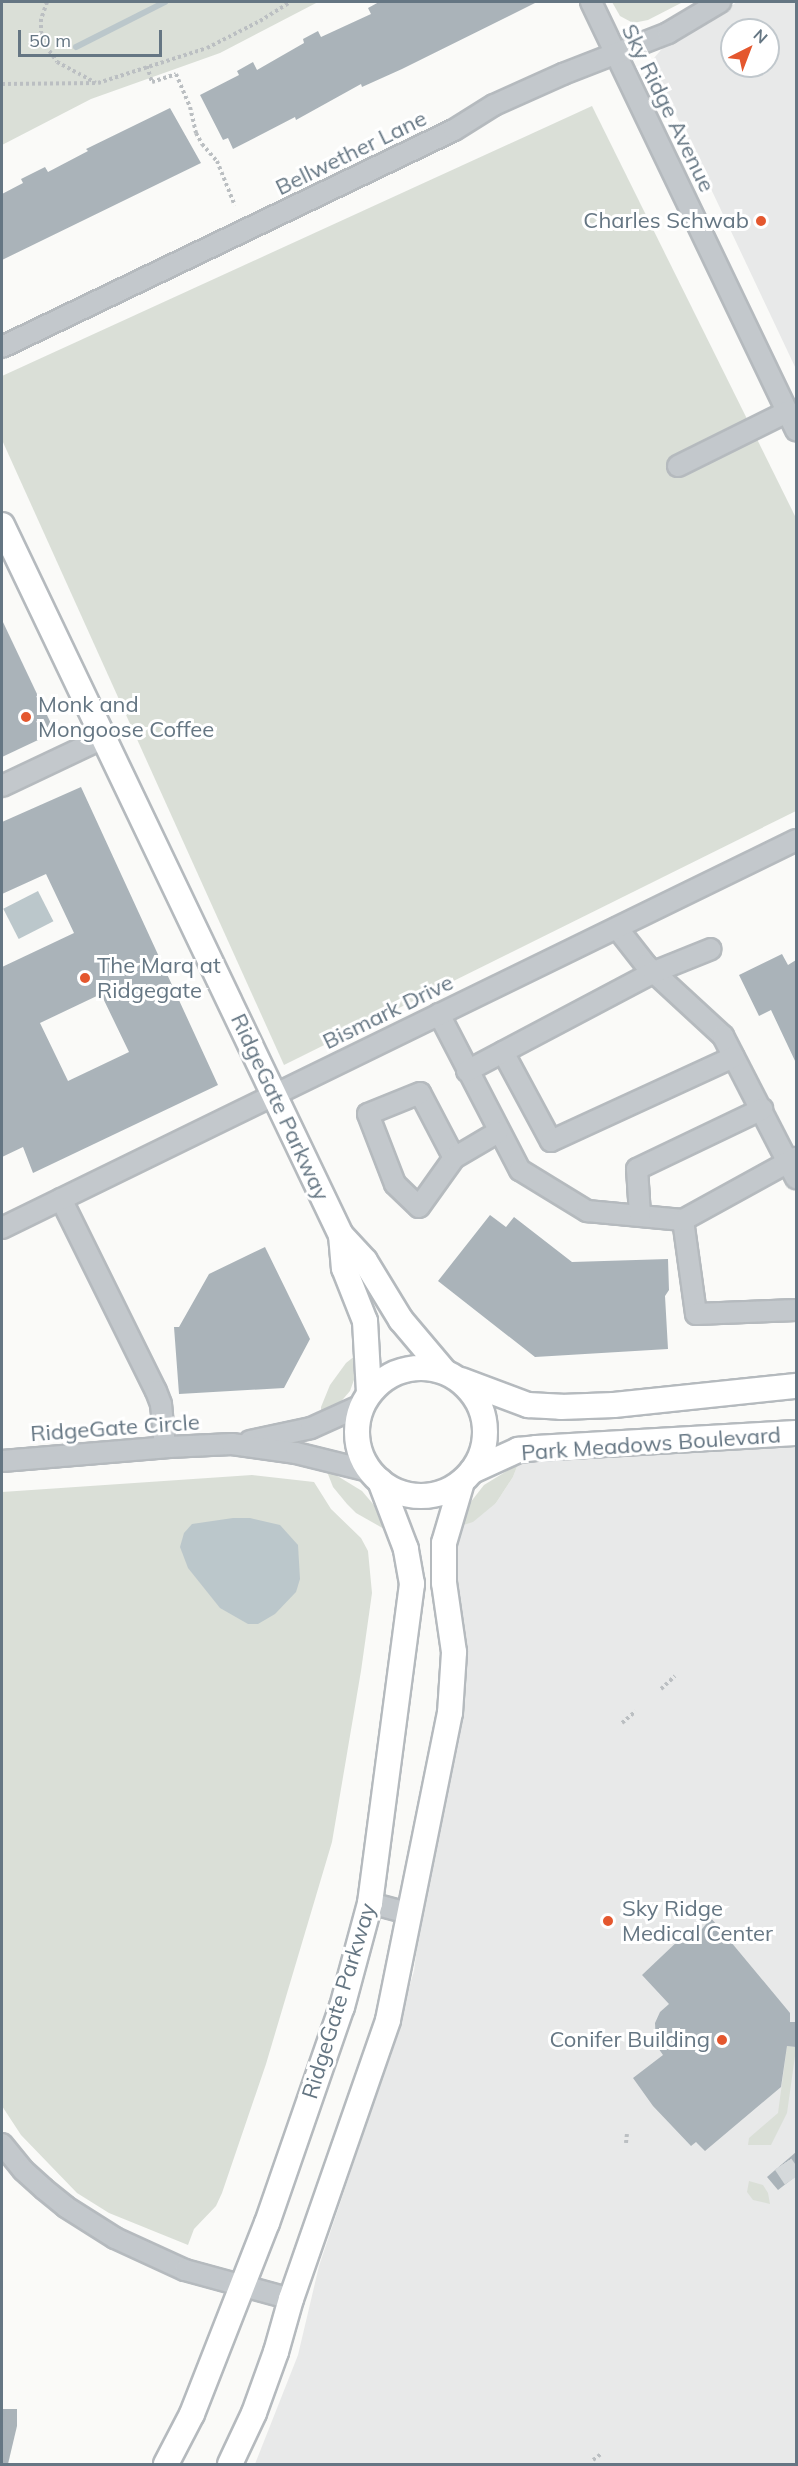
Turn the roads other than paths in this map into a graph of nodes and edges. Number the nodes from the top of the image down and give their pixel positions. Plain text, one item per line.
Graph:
1 (591, 2) edge
2 (720, 2) edge
3 (614, 53) junction
4 (2, 347) edge
5 (787, 412) junction
6 (796, 430) edge
7 (678, 466) dead end
8 (2, 525) edge
9 (103, 738) junction
10 (2, 786) edge
11 (796, 840) edge
12 (617, 928) junction
13 (711, 948) dead end
14 (654, 972) junction
15 (439, 1014) junction
16 (503, 1052) junction
17 (735, 1056) junction
18 (467, 1071) junction
19 (274, 1094) junction
20 (762, 1109) junction
21 (498, 1132) junction
22 (454, 1158) junction
23 (793, 1159) edge
24 (796, 1178) edge
25 (61, 1199) junction
26 (640, 1215) junction
27 (683, 1220) junction
28 (2, 1228) edge
29 (341, 1235) junction
30 (796, 1310) edge
31 (452, 1376) junction
32 (796, 1386) edge
33 (367, 1398) junction
34 (796, 1433) edge
35 (232, 1444) junction
36 (165, 1447) junction
37 (2, 1461) edge
38 (375, 1476) junction
39 (467, 1477) junction
40 (370, 1903) junction
41 (411, 1914) junction
42 (2, 2144) edge
43 (244, 2286) junction
44 (291, 2299) junction
45 (166, 2464) edge
46 (230, 2464) edge

1 - 3 street, Sky Ridge Avenue
2 - 3 street, Bellwether Lane
3 - 4 street, Bellwether Lane
3 - 5 street, Sky Ridge Avenue
5 - 6 street, Sky Ridge Avenue
5 - 7 street
8 - 9 main road, RidgeGate Parkway
9 - 10 street
9 - 19 main road, RidgeGate Parkway
11 - 12 street, Bismark Drive
12 - 14 street
12 - 15 street, Bismark Drive
13 - 14 street
14 - 16 street
14 - 17 street
15 - 18 street
15 - 19 street, Bismark Drive
16 - 17 street
16 - 18 street
17 - 20 street
18 - 21 street
19 - 25 street, Bismark Drive
19 - 29 main road, RidgeGate Parkway
20 - 23 street
20 - 26 street
21 - 22 street
21 - 26 street
22 - 22 street
23 - 24 street
23 - 27 street
25 - 28 street, Bismark Drive
25 - 36 street
26 - 27 street
27 - 30 street
29 - 31 main road, RidgeGate Parkway
29 - 33 main road, RidgeGate Parkway
31 - 32 main road, Park Meadows Boulevard
31 - 33 main road
31 - 39 main road, RidgeGate Parkway
33 - 35 street, RidgeGate Circle
33 - 38 main road, RidgeGate Parkway
34 - 39 main road, Park Meadows Boulevard
35 - 36 street, RidgeGate Circle
35 - 38 street, RidgeGate Circle
36 - 37 street, RidgeGate Circle
38 - 39 main road
38 - 40 main road, RidgeGate Parkway
39 - 41 main road, RidgeGate Parkway
40 - 41 street
40 - 43 main road, RidgeGate Parkway
41 - 44 main road, RidgeGate Parkway
42 - 43 street
43 - 44 street
43 - 45 main road, RidgeGate Parkway
44 - 46 main road, RidgeGate Parkway

